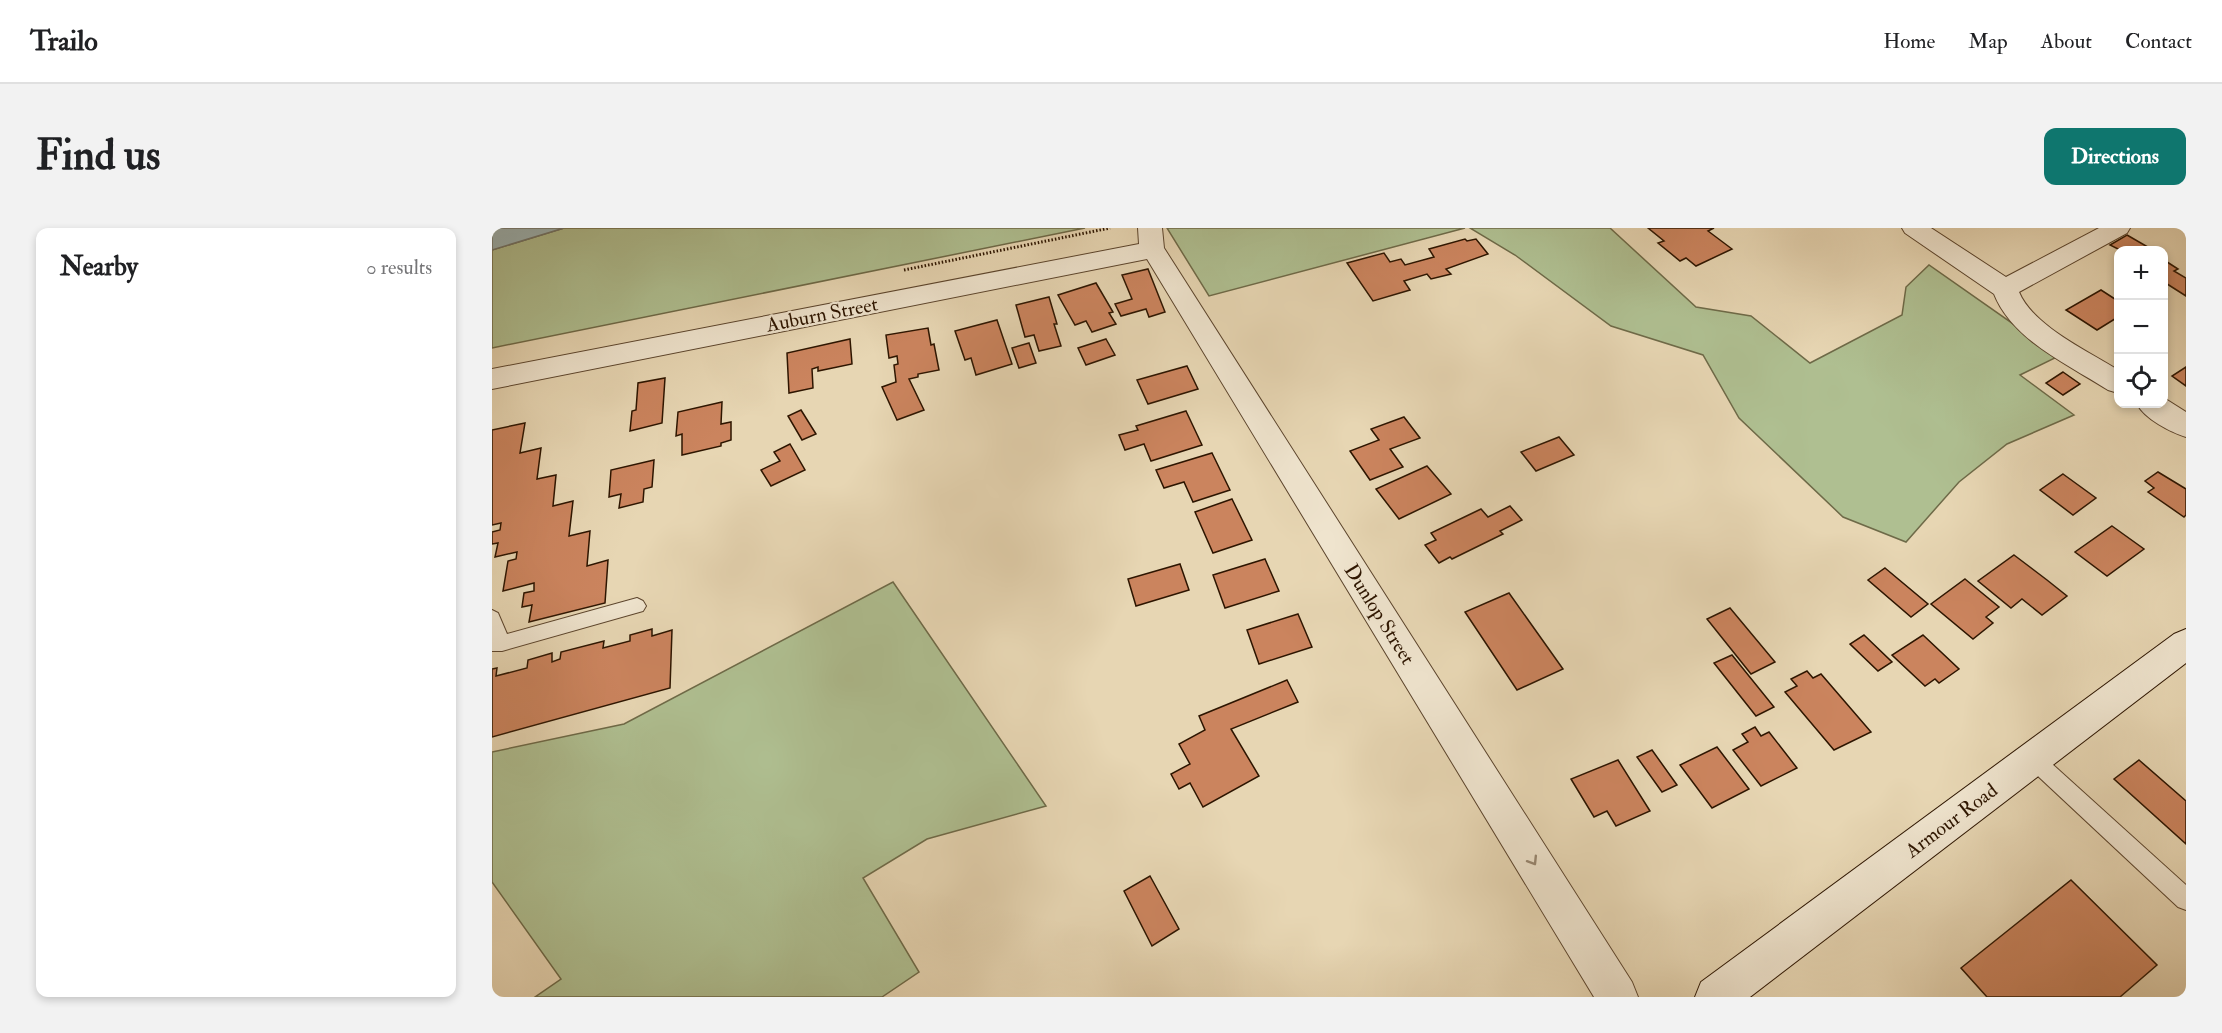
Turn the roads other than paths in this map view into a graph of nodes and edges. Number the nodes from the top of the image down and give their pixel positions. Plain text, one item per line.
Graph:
1 (1914, 228) edge
2 (2118, 228) edge
3 (1151, 239) edge
4 (2005, 290) junction
5 (492, 379) edge
6 (2114, 380) edge
7 (2157, 408) edge
8 (2186, 426) edge
9 (637, 606) dead end
10 (492, 618) edge
11 (497, 643) edge
12 (2186, 644) edge
13 (2033, 759) junction
14 (2186, 898) edge
15 (1617, 997) edge
16 (1716, 997) edge

1 - 4 street
2 - 4 street
3 - 5 street, Auburn Street
3 -> 15 street, Dunlop Street
4 - 6 street
7 - 8 street
9 - 11 lane
10 - 11 lane
12 - 13 street, Armour Road
13 - 14 lane
13 - 16 street, Armour Road

